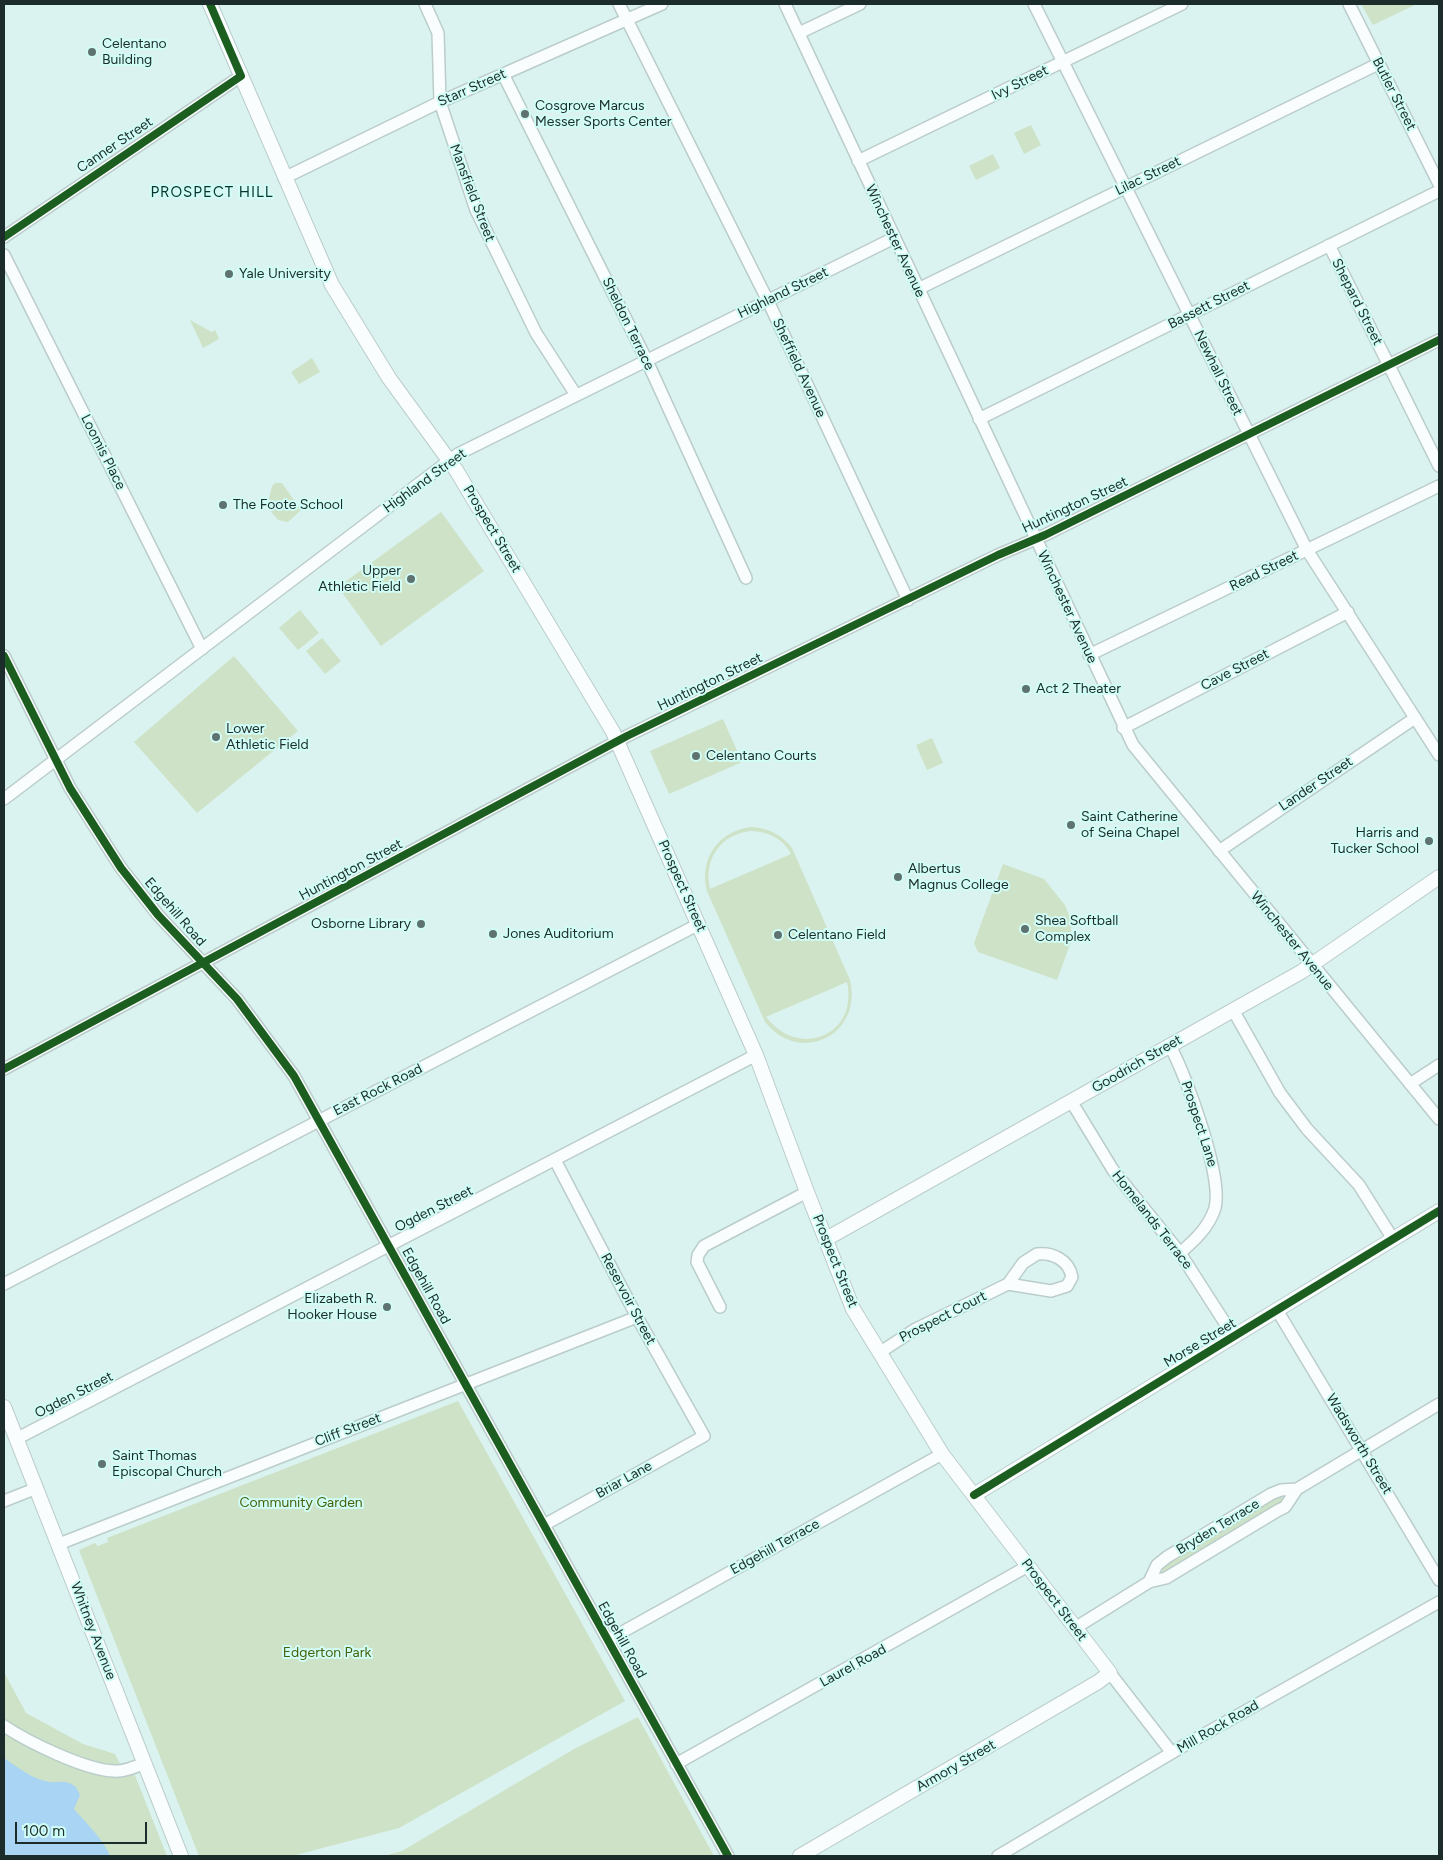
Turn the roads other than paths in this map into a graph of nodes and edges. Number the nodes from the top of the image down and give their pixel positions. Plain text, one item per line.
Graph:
1 (210, 4) edge
2 (425, 4) edge
3 (619, 4) edge
4 (662, 4) edge
5 (785, 4) edge
6 (860, 4) edge
7 (1034, 4) edge
8 (1182, 4) edge
9 (1348, 4) edge
10 (627, 20) junction
11 (799, 33) junction
12 (1062, 62) junction
13 (1378, 64) junction
14 (503, 74) junction
15 (241, 76) junction
16 (440, 102) junction
17 (858, 161) junction
18 (284, 178) junction
19 (1439, 184) edge
20 (1125, 187) junction
21 (1439, 191) edge
22 (4, 237) edge
23 (894, 238) junction
24 (1328, 245) junction
25 (4, 255) edge
26 (918, 289) junction
27 (768, 300) junction
28 (1189, 315) junction
29 (1439, 340) edge
30 (647, 361) junction
31 (1389, 365) junction
32 (576, 396) junction
33 (979, 420) junction
34 (1249, 435) junction
35 (450, 461) junction
36 (1439, 466) edge
37 (1439, 486) edge
38 (1035, 539) junction
39 (1307, 550) junction
40 (746, 578) dead end
41 (908, 600) junction
42 (1348, 612) junction
43 (202, 649) junction
44 (1089, 655) junction
45 (4, 656) edge
46 (1415, 718) junction
47 (1123, 728) junction
48 (617, 742) junction
49 (1439, 755) edge
50 (56, 760) junction
51 (4, 799) edge
52 (1219, 852) junction
53 (1439, 877) edge
54 (699, 924) junction
55 (202, 963) junction
56 (1312, 965) junction
57 (1233, 1010) junction
58 (1170, 1046) junction
59 (756, 1055) junction
60 (1439, 1064) edge
61 (4, 1069) edge
62 (1410, 1084) junction
63 (1072, 1101) junction
64 (320, 1120) junction
65 (1439, 1120) edge
66 (554, 1160) junction
67 (807, 1192) junction
68 (1439, 1211) edge
69 (826, 1239) junction
70 (1393, 1239) junction
71 (390, 1245) junction
72 (1180, 1253) junction
73 (4, 1284) edge
74 (1008, 1284) junction
75 (720, 1306) dead end
76 (1277, 1310) junction
77 (637, 1317) junction
78 (1234, 1337) junction
79 (879, 1353) junction
80 (466, 1384) junction
81 (1439, 1404) edge
82 (4, 1407) edge
83 (704, 1436) joint
84 (16, 1439) junction
85 (1362, 1450) junction
86 (942, 1454) junction
87 (37, 1488) junction
88 (1297, 1489) junction
89 (974, 1495) junction
90 (4, 1501) edge
91 (544, 1525) junction
92 (59, 1544) junction
93 (1028, 1566) junction
94 (1439, 1580) edge
95 (1149, 1582) junction
96 (1439, 1602) edge
97 (1075, 1628) junction
98 (608, 1640) junction
99 (1110, 1673) junction
100 (4, 1726) edge
101 (1172, 1753) junction
102 (144, 1763) junction
103 (676, 1764) junction
104 (181, 1856) edge
105 (728, 1856) edge
106 (800, 1856) edge
107 (998, 1856) edge

1 - 15 main road, Prospect Street
2 - 16 street, Mansfield Street
3 - 10 street, Sheffield Avenue
4 - 10 street, Starr Street
5 - 11 street, Winchester Avenue
6 - 11 street
7 - 12 street, Newhall Street
8 - 12 street, Ivy Street
9 - 13 street, Butler Street
10 - 14 street, Starr Street
10 - 27 street, Sheffield Avenue
11 - 17 street, Winchester Avenue
12 - 17 street, Ivy Street
12 - 20 street, Newhall Street
13 - 19 street, Butler Street
13 - 20 street, Lilac Street
14 - 16 street, Starr Street
14 - 30 street, Sheldon Terrace
15 - 18 main road, Prospect Street
15 - 22 street, Canner Street
16 - 18 street, Starr Street
16 - 32 street, Mansfield Street
17 - 23 street, Winchester Avenue
18 - 35 main road, Prospect Street
20 - 26 street, Lilac Street
20 - 28 street, Newhall Street
21 - 24 street, Bassett Street
23 - 26 street, Winchester Avenue
23 - 27 street, Highland Street
24 - 28 street, Bassett Street
24 - 31 street, Shepard Street
25 - 43 street, Loomis Place
26 - 33 street, Winchester Avenue
27 - 30 street, Highland Street
27 - 41 street, Sheffield Avenue
28 - 33 street, Bassett Street
28 - 34 street, Newhall Street
29 - 31 street, Huntington Street
30 - 32 street, Highland Street
30 - 40 street, Sheldon Terrace
31 - 34 street, Huntington Street
31 - 36 street, Shepard Street
32 - 35 street, Highland Street
33 - 38 street, Winchester Avenue
34 - 38 street, Huntington Street
34 - 39 street, Newhall Street
35 - 43 street, Highland Street
35 - 48 main road, Prospect Street
37 - 39 street, Read Street
38 - 41 street, Huntington Street
38 - 44 street, Winchester Avenue
39 - 42 street, Newhall Street
39 - 44 street, Read Street
41 - 48 street, Huntington Street
42 - 46 street, Newhall Street
42 - 47 street, Cave Street
43 - 50 street, Highland Street
44 - 47 street, Winchester Avenue
45 - 50 street, Edgehill Road
46 - 49 street, Newhall Street
46 - 52 street, Lander Street
47 - 52 street, Winchester Avenue
48 - 54 main road, Prospect Street
48 - 55 street, Huntington Street
50 - 51 street, Highland Street
50 - 55 street, Edgehill Road
52 - 56 street, Winchester Avenue
53 - 56 main road, Goodrich Street
54 - 59 main road, Prospect Street
54 - 64 street, East Rock Road
55 - 61 street, Huntington Street
55 - 64 street, Edgehill Road
56 - 57 main road, Goodrich Street
56 - 62 street, Winchester Avenue
57 - 58 main road, Goodrich Street
57 - 70 street
58 - 63 main road, Goodrich Street
58 - 72 street, Prospect Lane
59 - 66 street, Ogden Street
59 - 67 main road, Prospect Street
60 - 62 street
62 - 65 street, Winchester Avenue
63 - 69 main road, Goodrich Street
63 - 72 street, Homelands Terrace
64 - 71 street, Edgehill Road
64 - 73 street, East Rock Road
66 - 71 street, Ogden Street
66 - 77 street, Reservoir Street
67 - 69 main road, Prospect Street
67 - 75 street
68 - 70 main road, Morse Street
69 - 79 main road, Prospect Street
70 - 76 main road, Morse Street
71 - 80 street, Edgehill Road
71 - 84 street, Ogden Street
72 - 78 street, Homelands Terrace
74 - 74 street, Prospect Court
74 - 79 street, Prospect Court
76 - 78 main road, Morse Street
76 - 85 street, Wadsworth Street
77 - 80 street, Cliff Street
77 - 83 street, Reservoir Street
78 - 89 main road, Morse Street
79 - 86 main road, Prospect Street
80 - 91 street, Edgehill Road
80 - 92 street, Cliff Street
81 - 85 street, Bryden Terrace
82 - 84 main road, Whitney Avenue
83 - 91 street, Briar Lane
84 - 87 main road, Whitney Avenue
85 - 88 street, Bryden Terrace
85 - 94 street, Wadsworth Street
86 - 89 main road, Prospect Street
86 - 98 street, Edgehill Terrace
87 - 90 street
87 - 92 main road, Whitney Avenue
88 - 95 street, Bryden Terrace
88 - 95 street, Bryden Terrace
89 - 93 main road, Prospect Street
91 - 98 street, Edgehill Road
92 - 102 main road, Whitney Avenue
93 - 97 main road, Prospect Street
93 - 103 street, Laurel Road
95 - 97 street, Bryden Terrace
96 - 101 street, Mill Rock Road
97 - 99 main road, Prospect Street
98 - 103 street, Edgehill Road
99 - 101 street, Prospect Street
99 - 106 main road, Armory Street
100 - 102 street
101 - 107 street, Mill Rock Road
102 - 104 main road, Whitney Avenue
103 - 105 street, Edgehill Road

